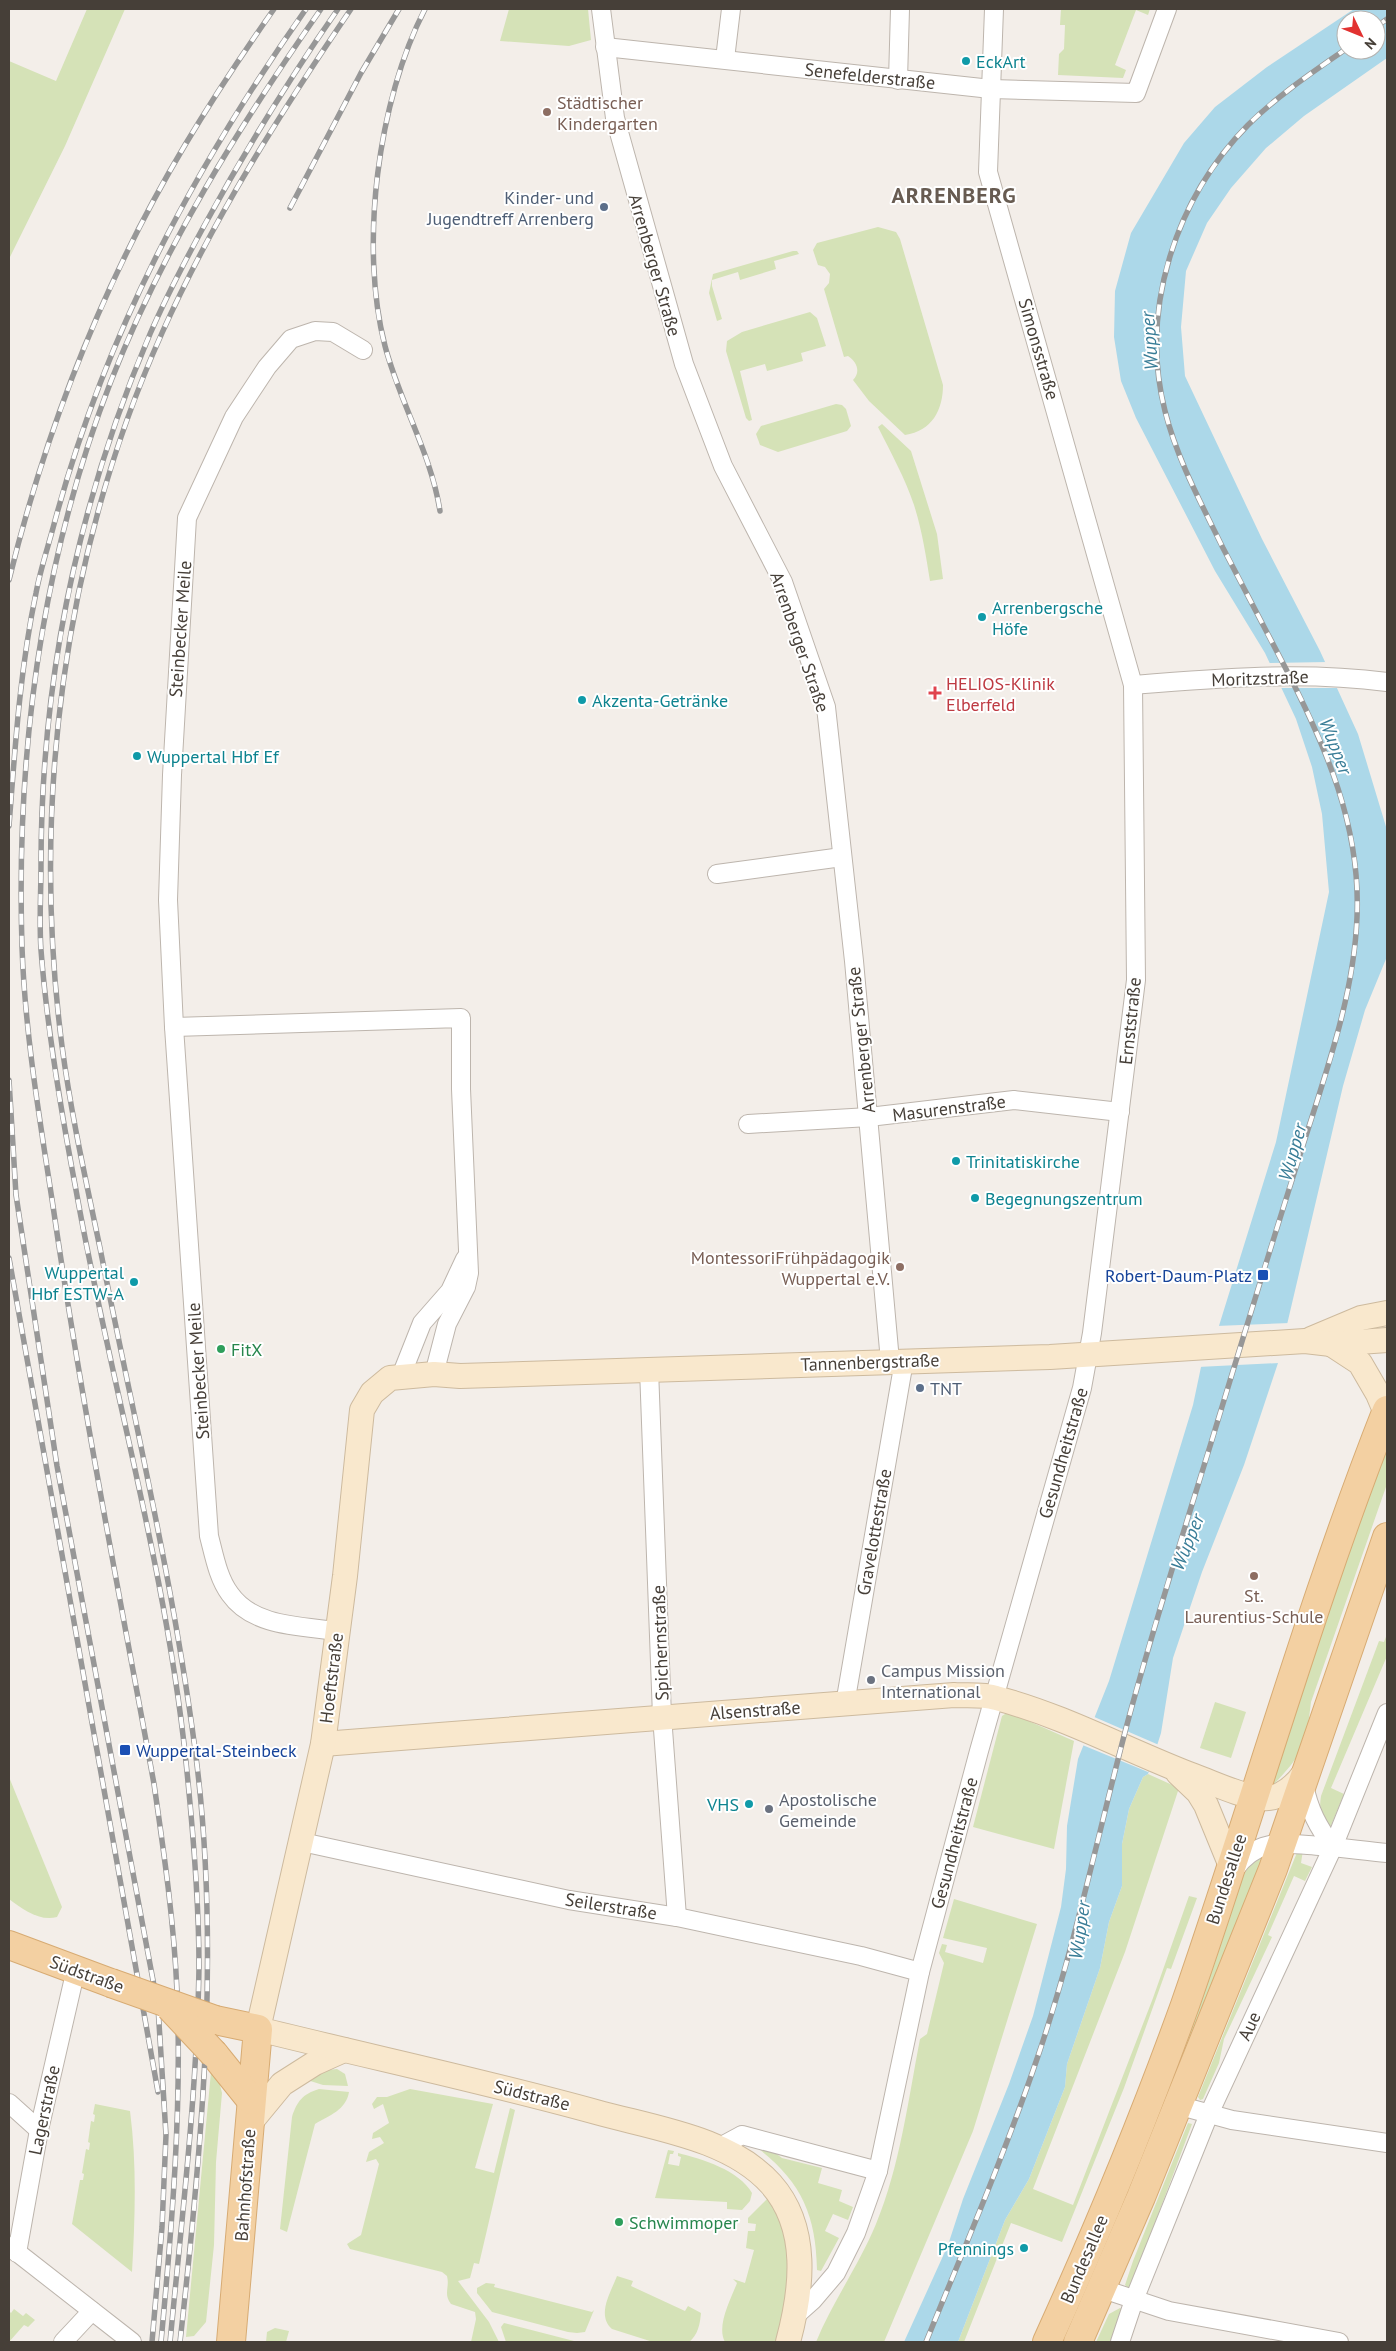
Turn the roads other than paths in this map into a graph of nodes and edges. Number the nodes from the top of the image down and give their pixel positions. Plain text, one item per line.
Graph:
1 (601, 9) edge
2 (731, 9) edge
3 (900, 9) edge
4 (994, 9) edge
5 (1167, 9) edge
6 (605, 47) junction
7 (725, 59) junction
8 (898, 80) junction
9 (991, 89) junction
10 (363, 350) dead end
11 (1387, 682) edge
12 (1133, 685) junction
13 (842, 857) junction
14 (717, 874) dead end
15 (174, 1027) junction
16 (1120, 1112) junction
17 (869, 1117) junction
18 (748, 1124) dead end
19 (468, 1252) junction
20 (1387, 1298) edge
21 (1387, 1313) edge
22 (1361, 1318) junction
23 (1387, 1340) edge
24 (1295, 1342) junction
25 (1331, 1344) junction
26 (1089, 1355) junction
27 (897, 1361) junction
28 (649, 1369) junction
29 (434, 1374) junction
30 (400, 1376) junction
31 (1387, 1412) edge
32 (1387, 1537) edge
33 (337, 1631) junction
34 (995, 1697) junction
35 (845, 1704) junction
36 (1387, 1713) edge
37 (662, 1716) junction
38 (324, 1744) junction
39 (1163, 1764) junction
40 (1304, 1775) junction
41 (1254, 1796) junction
42 (302, 1842) junction
43 (1282, 1842) junction
44 (1333, 1847) junction
45 (1387, 1853) edge
46 (1228, 1874) junction
47 (677, 1917) junction
48 (9, 1927) edge
49 (18, 1949) edge
50 (76, 1969) junction
51 (920, 1972) junction
52 (165, 2002) junction
53 (258, 2028) junction
54 (344, 2050) junction
55 (9, 2103) edge
56 (1177, 2105) junction
57 (250, 2112) junction
58 (1209, 2114) junction
59 (39, 2130) junction
60 (1387, 2143) edge
61 (718, 2148) junction
62 (878, 2172) junction
63 (1112, 2191) junction
64 (1141, 2197) junction
65 (13, 2249) edge
66 (1102, 2289) junction
67 (1134, 2300) junction
68 (92, 2311) junction
69 (795, 2316) junction
70 (63, 2342) edge
71 (132, 2342) edge
72 (231, 2342) edge
73 (788, 2342) edge
74 (1047, 2342) edge
75 (1078, 2342) edge
76 (1120, 2342) edge
77 (1339, 2342) edge

1 - 6 street, Arrenberger Straße
2 - 7 street
3 - 8 street
4 - 9 street, Simonsstraße
5 - 9 street, Senefelderstraße
6 - 7 street, Senefelderstraße
6 - 13 street, Arrenberger Straße
7 - 8 street, Senefelderstraße
8 - 9 street, Senefelderstraße
9 - 12 street, Simonsstraße
10 - 15 street, Steinbecker Meile
11 - 12 street, Moritzstraße
12 - 16 street, Ernststraße
13 - 14 street
13 - 17 street, Arrenberger Straße
15 - 19 street
15 - 33 street, Steinbecker Meile
16 - 17 street, Masurenstraße
16 - 26 street, Ernststraße
17 - 18 street, Masurenstraße
17 - 27 street, Arrenberger Straße
19 - 29 street
19 - 30 street
20 - 22 street
21 - 22 street
22 - 24 street
23 - 25 street
24 - 25 street
24 - 26 street, Tannenbergstraße
25 - 31 street
26 - 27 street, Tannenbergstraße
26 - 34 street, Gesundheitstraße
27 - 28 street, Tannenbergstraße
27 - 35 street, Gravelottestraße
28 - 29 street, Tannenbergstraße
28 - 37 street, Spichernstraße
29 - 30 street, Hoeftstraße
30 - 33 street, Hoeftstraße
31 - 41 main road, Bundesallee
32 - 40 main road, Bundesallee
33 - 38 street, Hoeftstraße
34 - 35 street, Alsenstraße
34 - 39 street, Alsenstraße
34 - 51 street, Gesundheitstraße
35 - 37 street, Alsenstraße
36 - 44 street, Aue
37 - 38 street, Alsenstraße
37 - 47 street, Spichernstraße
38 - 42 street, Hoeftstraße
39 - 41 street, Alsenstraße
39 - 46 street, Alsenstraße
40 - 41 street, Alsenstraße
40 - 43 main road, Bundesallee
40 - 44 street
41 - 46 main road, Bundesallee
42 - 47 street, Seilerstraße
42 - 53 street, Hoeftstraße
43 - 44 street
43 - 46 street
43 - 56 main road, Bundesallee
44 - 45 street
44 - 58 street, Aue
46 - 63 main road, Bundesallee
47 - 51 street, Seilerstraße
48 - 49 main road
49 - 50 main road, Südstraße
50 - 52 main road, Südstraße, bridge
50 - 59 street, Lagerstraße
51 - 62 street, Gesundheitstraße
52 - 53 main road, Südstraße, bridge
52 - 57 main road, bridge
53 - 54 street, Südstraße
53 - 57 main road, Bahnhofstraße
54 - 57 street
54 - 61 street, Südstraße
55 - 59 street
56 - 58 street
56 - 64 main road, Bundesallee
57 - 72 main road, Bahnhofstraße
58 - 60 street
58 - 67 street, Aue
59 - 65 street, Lagerstraße
61 - 62 street
61 - 69 street, Südstraße
62 - 69 street, Gesundheitstraße
63 - 64 main road
63 - 74 main road, Bundesallee
64 - 66 main road, Bundesallee
65 - 68 street
66 - 67 street
66 - 75 main road, Bundesallee
67 - 76 street, Aue
67 - 77 street
68 - 70 street
68 - 71 street
69 - 73 street, Südstraße

